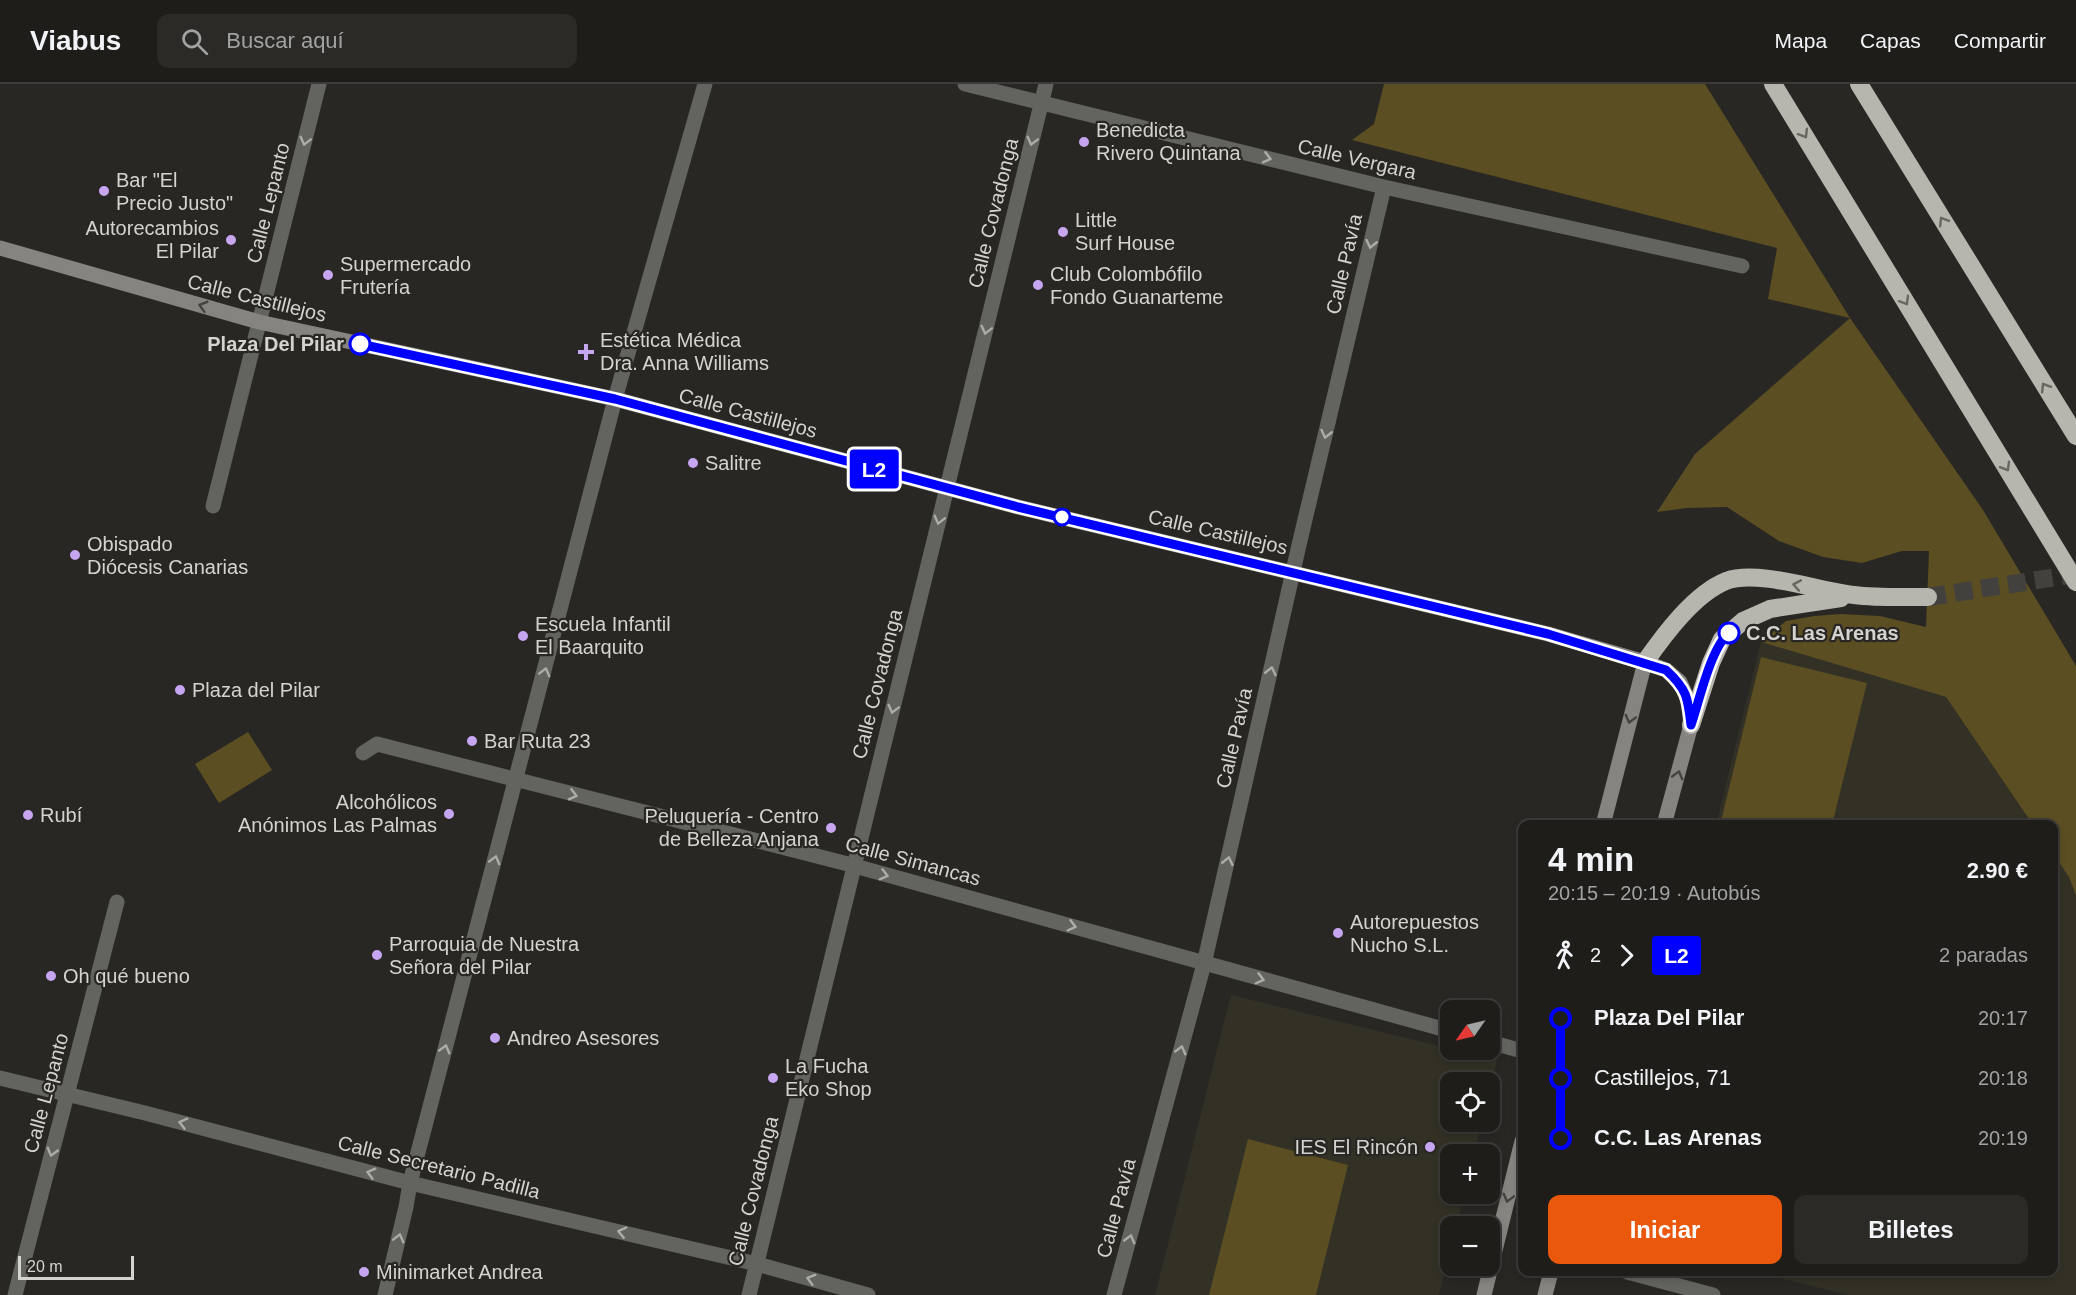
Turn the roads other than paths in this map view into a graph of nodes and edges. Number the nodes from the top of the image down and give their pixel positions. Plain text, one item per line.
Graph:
1 (319, 84) edge
2 (705, 84) edge
3 (965, 84) edge
4 (1046, 84) edge
5 (1773, 84) edge
6 (1859, 84) edge
7 (1041, 103) junction
8 (1384, 187) junction
9 (0, 248) edge
10 (1742, 266) dead end
11 (259, 322) junction
12 (615, 399) junction
13 (2076, 436) edge
14 (947, 489) junction
15 (213, 506) dead end
16 (1293, 572) junction
17 (2076, 582) edge
18 (1854, 596) junction
19 (1928, 597) tunnel mouth
20 (1645, 662) junction
21 (1691, 725) junction
22 (363, 753) dead end
23 (517, 780) junction
24 (1604, 820) edge
25 (1665, 820) edge
26 (854, 866) junction
27 (117, 902) dead end
28 (1204, 964) junction
29 (1440, 1028) edge
30 (1500, 1045) edge
31 (1518, 1050) edge
32 (0, 1078) edge
33 (67, 1096) junction
34 (1518, 1157) edge
35 (410, 1183) junction
36 (757, 1264) junction
37 (1550, 1276) edge
38 (1642, 1276) edge
39 (15, 1295) edge
40 (385, 1295) edge
41 (749, 1295) edge
42 (868, 1295) edge
43 (1114, 1295) edge
44 (1484, 1295) edge
45 (1545, 1295) edge
46 (1713, 1295) edge

1 -> 11 street, Calle Lepanto
2 - 12 street
3 - 7 street, Calle Vergara
4 - 7 street, Calle Covadonga
5 -> 17 highway
13 -> 6 highway
7 -> 8 street, Calle Vergara
7 -> 14 street, Calle Covadonga
8 - 10 street, Calle Vergara
8 -> 16 street, Calle Pavía
11 -> 9 street, Calle Castillejos
11 - 12 street, Calle Castillejos
11 - 15 street, Calle Lepanto
12 - 14 street, Calle Castillejos
23 -> 12 street
14 - 16 street, Calle Castillejos
14 -> 26 street, Calle Covadonga
16 - 20 street, Calle Castillejos
28 -> 16 street, Calle Pavía
18 - 19 highway
18 -> 20 highway
18 - 21 highway
20 - 21 street, Calle Castillejos
20 -> 24 street
25 -> 21 street
22 - 23 street, Calle Simancas
23 -> 26 street, Calle Simancas
35 -> 23 street
26 -> 28 street, Calle Simancas
26 - 36 street, Calle Covadonga
27 - 33 street, Calle Lepanto
28 -> 29 street, Calle Simancas
43 -> 28 street, Calle Pavía
30 - 31 street
32 - 33 street, Calle Secretario Padilla
35 -> 33 street, Calle Secretario Padilla
33 -> 39 street, Calle Lepanto
34 -> 44 street
36 -> 35 street, Calle Secretario Padilla
40 -> 35 street
36 - 41 street, Calle Covadonga
42 -> 36 street, Calle Secretario Padilla
37 - 45 street
38 - 46 street

